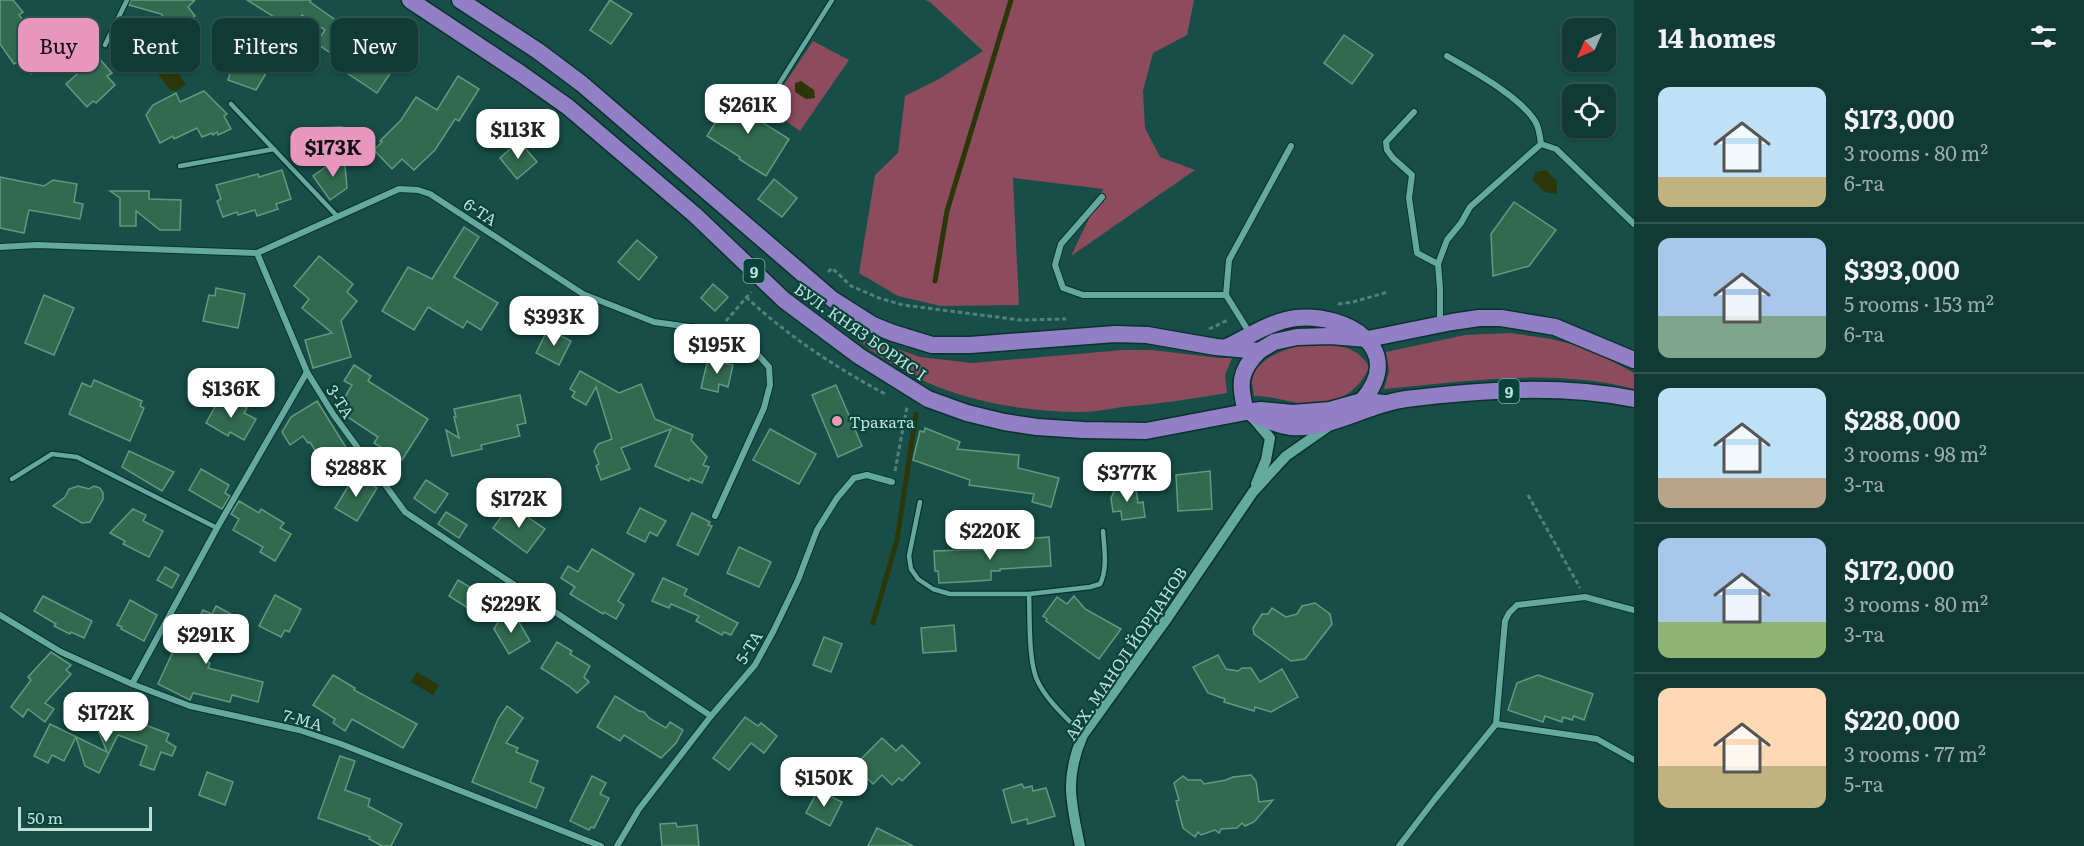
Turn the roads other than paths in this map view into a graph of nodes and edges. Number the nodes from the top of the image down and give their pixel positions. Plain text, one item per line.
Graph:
1 (127, 0) edge
2 (410, 0) edge
3 (460, 0) edge
4 (832, 0) edge
5 (105, 45) dead end
6 (1448, 57) dead end
7 (231, 104) dead end
8 (762, 111) dead end
9 (1414, 112) dead end
10 (1541, 144) junction
11 (1291, 146) dead end
12 (274, 149) junction
13 (180, 166) dead end
14 (1102, 197) dead end
15 (337, 216) junction
16 (1634, 224) edge
17 (0, 247) edge
18 (257, 253) junction
19 (1438, 264) junction
20 (1226, 295) junction
21 (1440, 325) junction
22 (1251, 335) junction
23 (1368, 339) junction
24 (1226, 347) junction
25 (1258, 351) junction
26 (1634, 360) edge
27 (307, 372) junction
28 (1634, 399) edge
29 (1357, 403) junction
30 (1385, 403) junction
31 (1246, 412) junction
32 (1336, 422) junction
33 (12, 479) dead end
34 (892, 482) road end
35 (1253, 492) junction
36 (921, 502) dead end
37 (714, 516) dead end
38 (217, 528) junction
39 (1104, 531) dead end
40 (1029, 594) junction
41 (1634, 610) edge
42 (0, 615) edge
43 (132, 684) junction
44 (711, 716) junction
45 (1496, 724) junction
46 (1083, 735) junction
47 (1634, 760) edge
48 (601, 846) edge
49 (617, 846) edge
50 (1080, 846) edge
51 (1399, 846) edge

1 - 5 lane
2 - 31 highway, БУЛ. КНЯЗ БОРИС I / 9
3 - 24 highway, БУЛ. КНЯЗ БОРИС I / 9
4 - 8 lane
6 - 10 street
7 - 12 lane
9 - 19 street
10 - 16 street
10 - 19 street
11 - 20 street
12 - 13 lane
12 - 15 lane
14 - 20 street
15 - 18 street, 6-ТА
15 - 37 street, 6-ТА
17 - 18 street, 6-ТА
18 - 27 street, 3-ТА
19 - 21 street
20 - 22 street
21 - 23 highway, 9
21 - 26 highway, 9
22 - 23 highway
22 - 24 highway
23 - 25 highway, 9
23 - 29 highway
24 - 25 highway, 9
25 - 31 highway
27 - 38 street
27 - 44 street, 3-ТА
28 - 30 highway, 9
29 - 30 highway, 9
29 - 31 highway, 9
29 - 32 street, АРХ. МАНОЛ ЙОРДАНОВ
30 - 32 highway, 9
31 - 32 highway, 9
31 - 35 street, АРХ. МАНОЛ ЙОРДАНОВ
32 - 35 street, АРХ. МАНОЛ ЙОРДАНОВ
33 - 38 lane
34 - 44 street, 5-ТА
35 - 46 street, АРХ. МАНОЛ ЙОРДАНОВ
36 - 40 lane
38 - 43 street
39 - 40 lane
40 - 46 lane
41 - 45 street
42 - 43 street, 7-МА
43 - 48 street, 7-МА
44 - 49 street, 5-ТА
45 - 47 street
45 - 51 street
46 - 50 street, АРХ. МАНОЛ ЙОРДАНОВ

